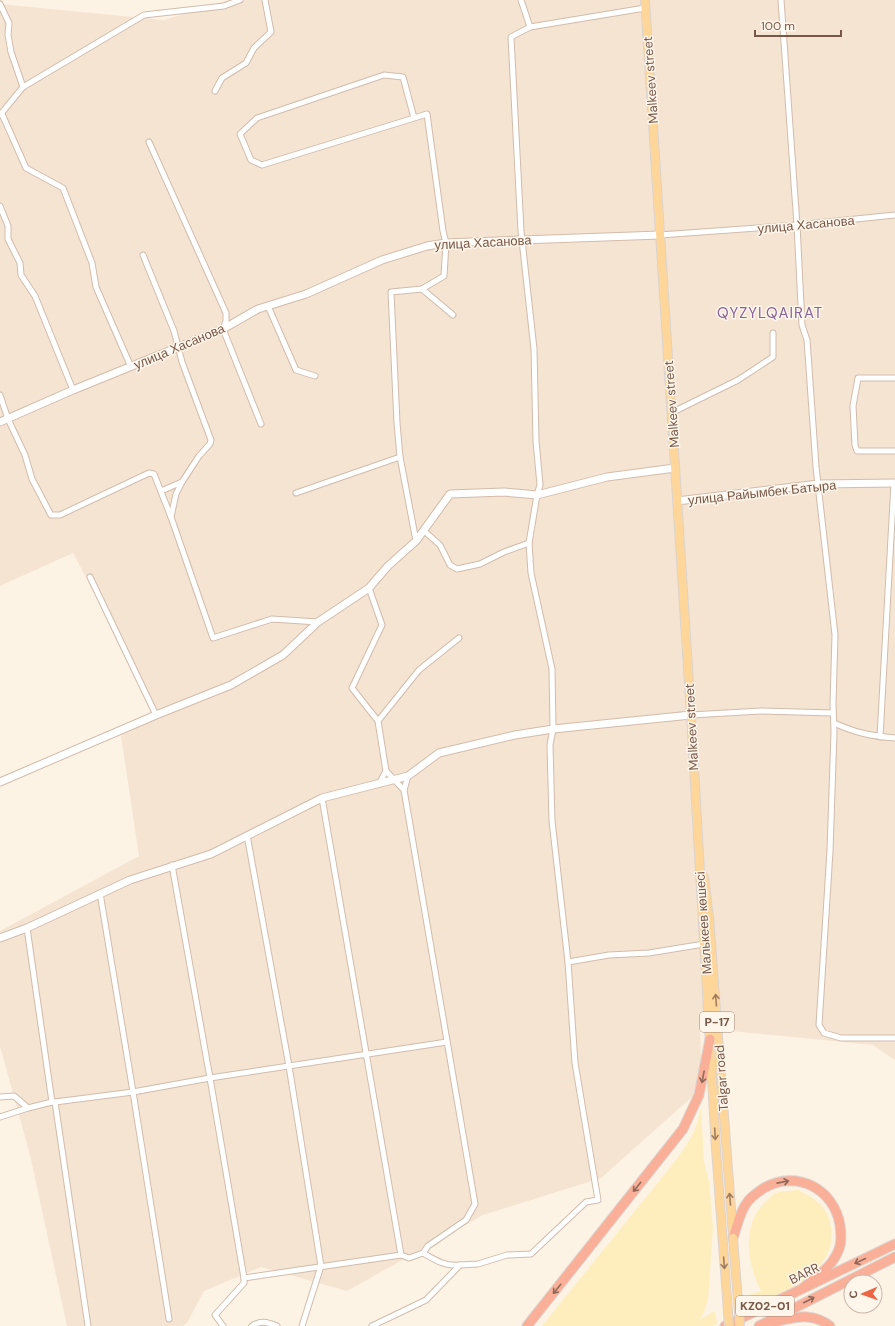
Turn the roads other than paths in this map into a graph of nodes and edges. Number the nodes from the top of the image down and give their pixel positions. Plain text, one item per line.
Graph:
1 (240, 0) edge
2 (265, 0) edge
3 (521, 0) edge
4 (781, 0) edge
5 (0, 4) edge
6 (645, 4) edge
7 (530, 27) junction
8 (23, 87) junction
9 (215, 91) dead end
10 (1, 114) edge
11 (414, 118) junction
12 (149, 142) dead end
13 (0, 206) edge
14 (895, 215) edge
15 (797, 226) junction
16 (660, 235) junction
17 (522, 240) junction
18 (446, 243) junction
19 (142, 255) dead end
20 (422, 289) junction
21 (268, 306) junction
22 (453, 315) dead end
23 (223, 329) junction
24 (773, 333) dead end
25 (177, 347) junction
26 (131, 367) junction
27 (315, 376) dead end
28 (895, 378) edge
29 (73, 390) junction
30 (0, 396) edge
31 (671, 413) junction
32 (8, 419) junction
33 (0, 422) edge
34 (261, 424) dead end
35 (895, 451) edge
36 (400, 457) junction
37 (675, 468) junction
38 (182, 482) junction
39 (895, 483) edge
40 (819, 484) junction
41 (161, 491) junction
42 (296, 493) dead end
43 (536, 495) junction
44 (677, 501) junction
45 (171, 517) junction
46 (423, 530) junction
47 (416, 541) junction
48 (529, 543) junction
49 (90, 577) dead end
50 (369, 588) junction
51 (318, 622) junction
52 (459, 638) dead end
53 (833, 713) junction
54 (156, 715) junction
55 (691, 715) junction
56 (378, 721) junction
57 (834, 723) junction
58 (553, 729) junction
59 (880, 737) junction
60 (895, 738) edge
61 (386, 772) junction
62 (408, 776) junction
63 (394, 781) junction
64 (0, 782) edge
65 (379, 784) junction
66 (404, 790) junction
67 (322, 798) junction
68 (696, 807) junction
69 (247, 835) junction
70 (172, 866) junction
71 (100, 893) junction
72 (27, 928) junction
73 (0, 938) edge
74 (704, 944) junction
75 (568, 962) junction
76 (895, 1038) edge
77 (710, 1039) junction
78 (447, 1042) junction
79 (366, 1053) junction
80 (289, 1066) junction
81 (210, 1078) junction
82 (133, 1092) junction
83 (0, 1097) edge
84 (53, 1102) junction
85 (28, 1108) junction
86 (0, 1117) edge
87 (734, 1238) junction
88 (895, 1244) edge
89 (423, 1253) junction
90 (401, 1255) junction
91 (895, 1257) edge
92 (321, 1266) junction
93 (460, 1266) junction
94 (244, 1278) junction
95 (804, 1287) junction
96 (169, 1319) dead end
97 (266, 1324) edge
98 (760, 1325) edge
99 (88, 1326) edge
100 (223, 1326) edge
101 (252, 1326) edge
102 (277, 1326) edge
103 (302, 1326) edge
104 (372, 1326) edge
105 (527, 1326) edge
106 (725, 1326) edge
107 (729, 1326) edge
108 (740, 1326) edge
109 (830, 1326) edge

1 - 8 street
2 - 9 street
3 - 7 street
4 - 15 street
5 - 8 street
6 - 7 street
6 - 16 main road, Malkeev street
7 - 17 street
8 - 10 street
10 - 26 street
11 - 11 street
11 - 18 street
12 - 23 street
13 - 29 street
14 - 15 street, улица Хасанова
15 - 16 street, улица Хасанова
15 - 40 street
16 - 17 street, улица Хасанова
16 - 31 main road, Malkeev street
17 - 18 street, улица Хасанова
17 - 43 street
18 - 20 street
18 - 21 street, улица Хасанова
19 - 25 street
20 - 22 street
20 - 36 street
21 - 23 street, улица Хасанова
21 - 27 street
23 - 25 street, улица Хасанова
23 - 34 street
24 - 31 street
25 - 26 street, улица Хасанова
25 - 38 street
26 - 29 street, улица Хасанова
28 - 35 street
29 - 32 street, улица Хасанова
30 - 32 street
31 - 37 main road, Malkeev street
32 - 33 street, улица Хасанова
32 - 41 street
36 - 42 street
36 - 47 street
37 - 43 street
37 - 44 main road, Malkeev street
38 - 41 street
38 - 45 street
39 - 40 street, улица Райымбек Батыра
39 - 59 street
40 - 44 street, улица Райымбек Батыра
40 - 53 street
41 - 45 street
43 - 46 street
43 - 48 street
44 - 55 main road, Malkeev street
45 - 51 street
46 - 47 street
46 - 48 street
47 - 50 street
48 - 58 street
49 - 54 street
50 - 51 street
50 - 56 street
51 - 54 street
52 - 56 street
53 - 55 street
53 - 57 street
54 - 64 street
55 - 58 street
55 - 68 main road, Malkeev street
56 - 61 street
57 - 59 street
57 - 76 street
58 - 62 street
58 - 75 street
59 - 60 street
61 - 63 street
61 - 65 street
62 - 63 street
62 - 66 street
63 - 65 street
63 - 66 street
65 - 67 street
66 - 78 street
67 - 69 street
67 - 79 street
68 - 74 main road, Малькеев көшесі
87 -> 68 main road, Talgar road / P-17
69 - 70 street
69 - 80 street
70 - 71 street
70 - 81 street
71 - 72 street
71 - 82 street
72 - 73 street
72 - 84 street
74 - 75 street
74 - 77 main road, Малькеев көшесі
75 - 93 street
77 -> 105 highway
77 -> 107 main road, Talgar road / P-17, bridge
78 - 79 street
78 - 89 street
79 - 80 street
79 - 90 street
80 - 81 street
80 - 92 street
81 - 82 street
81 - 94 street
82 - 84 street
82 - 96 street
83 - 85 street
84 - 85 street
84 - 99 street
85 - 86 street
87 -> 95 highway
87 - 108 main road, Talgar road / P-17, bridge
88 -> 95 highway, BARR / KZ02-01
89 - 90 street
89 - 93 street
90 - 92 street
98 -> 91 highway, BARR / KZ02-01
92 - 94 street
92 - 103 street
93 - 104 street
94 - 100 street
95 - 106 highway, BARR / KZ02-01
97 - 101 street
97 - 102 street
98 - 109 highway

